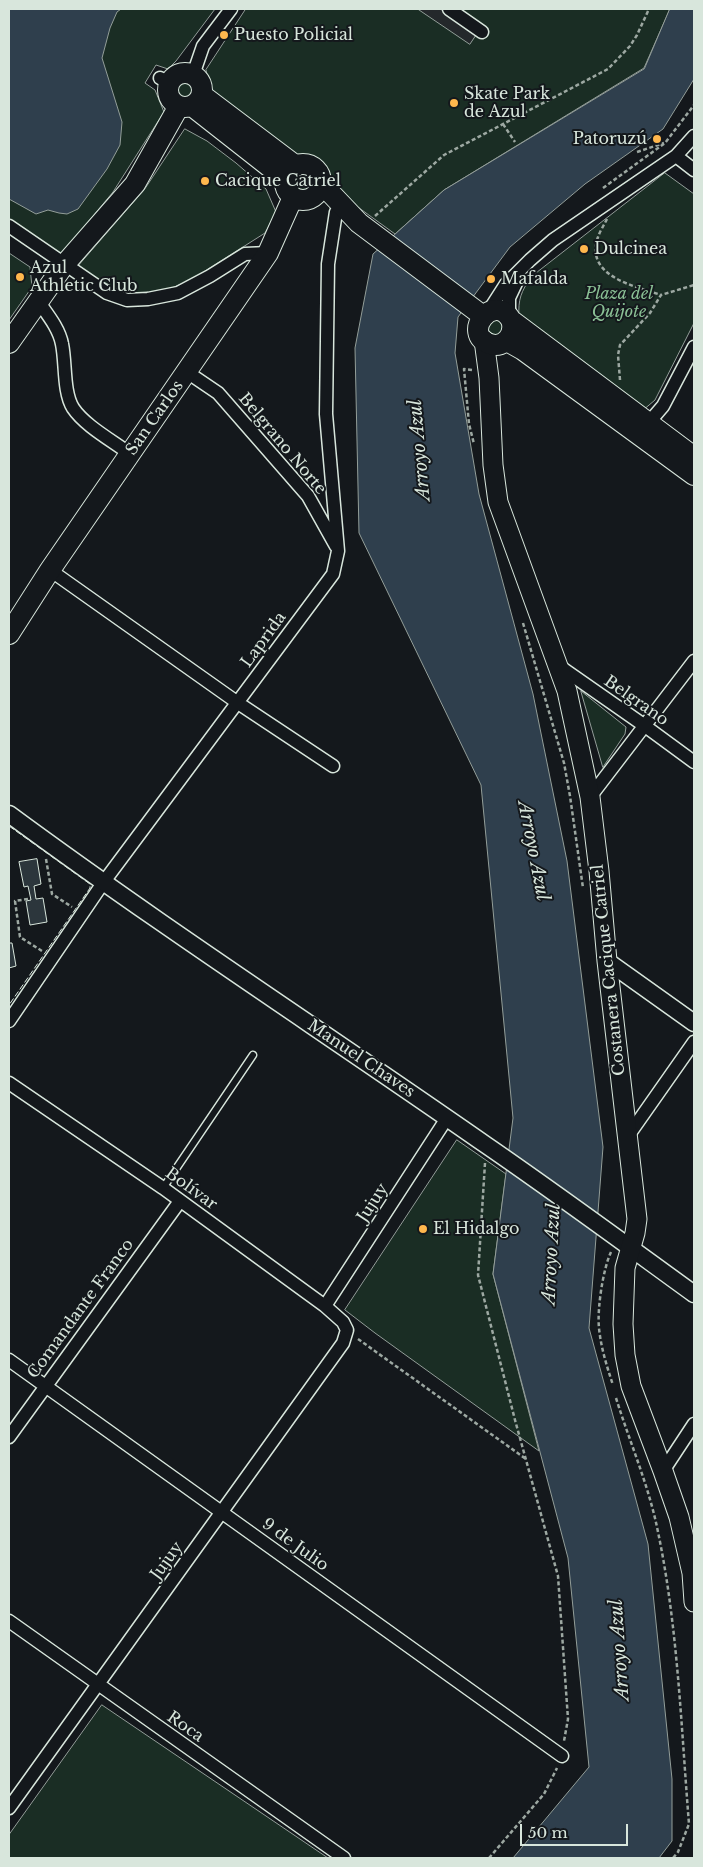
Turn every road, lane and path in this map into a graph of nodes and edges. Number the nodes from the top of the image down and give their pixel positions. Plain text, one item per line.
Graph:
1 (231, 9) edge
2 (449, 9) edge
3 (649, 9) edge
4 (482, 32) dead end
5 (193, 75) junction
6 (191, 102) junction
7 (503, 124) junction
8 (694, 136) edge
9 (515, 142) dead end
10 (665, 142) dead end
11 (637, 152) dead end
12 (676, 156) junction
13 (694, 170) edge
14 (290, 172) junction
15 (308, 193) junction
16 (609, 202) junction
17 (336, 212) junction
18 (359, 223) junction
19 (9, 226) edge
20 (268, 254) junction
21 (530, 260) junction
22 (64, 265) junction
23 (694, 285) edge
24 (660, 295) junction
25 (38, 301) junction
26 (481, 312) junction
27 (510, 319) junction
28 (484, 340) junction
29 (507, 340) junction
30 (9, 343) edge
31 (694, 347) edge
32 (489, 371) junction
33 (187, 372) junction
34 (620, 382) dead end
35 (644, 429) junction
36 (476, 452) dead end
37 (130, 454) junction
38 (694, 457) edge
39 (694, 475) edge
40 (338, 551) junction
41 (50, 570) junction
42 (522, 619) dead end
43 (9, 634) edge
44 (694, 660) edge
45 (559, 666) junction
46 (238, 703) junction
47 (645, 726) junction
48 (694, 762) edge
49 (333, 766) dead end
50 (590, 796) junction
51 (9, 814) edge
52 (48, 843) junction
53 (103, 883) junction
54 (584, 895) dead end
55 (28, 899) dead end
56 (82, 913) junction
57 (52, 957) junction
58 (606, 961) junction
59 (9, 1021) edge
60 (694, 1023) edge
61 (694, 1042) edge
62 (253, 1055) dead end
63 (9, 1083) edge
64 (448, 1118) junction
65 (628, 1136) junction
66 (486, 1145) junction
67 (163, 1188) junction
68 (180, 1201) junction
69 (624, 1243) junction
70 (694, 1294) edge
71 (325, 1306) junction
72 (347, 1330) junction
73 (9, 1360) edge
74 (45, 1386) junction
75 (694, 1424) edge
76 (9, 1437) edge
77 (526, 1459) junction
78 (663, 1470) junction
79 (222, 1513) junction
80 (693, 1574) edge
81 (694, 1602) edge
82 (9, 1621) edge
83 (98, 1685) junction
84 (562, 1756) junction
85 (9, 1808) edge
86 (344, 1858) edge
87 (489, 1858) edge
88 (673, 1858) edge

1 - 5 street
2 - 4 street
3 - 7 path
5 - 6 main road
5 - 6 main road
6 - 14 main road
6 - 22 main road
7 - 9 path
7 - 18 path
8 - 12 street
10 - 11 path
12 - 13 street
12 - 16 street
14 - 15 main road
14 - 15 main road
15 - 17 main road
15 - 18 main road
15 - 20 main road, San Carlos
16 - 21 street
16 - 24 path
17 - 18 main road
17 - 40 street, Laprida
18 - 26 main road
19 - 22 street
20 - 22 street
20 - 33 main road, San Carlos
21 - 26 street
21 - 27 street
22 - 25 main road
23 - 24 path
24 - 34 path
25 - 30 main road
25 - 37 street
26 - 27 main road
26 - 28 main road
27 - 29 main road
27 - 35 main road
28 - 29 main road
28 - 32 main road, Costanera Cacique Catriel
29 - 35 main road
31 - 35 street
32 - 36 path
32 - 45 main road, Costanera Cacique Catriel
33 - 37 main road, San Carlos
33 - 40 street, Belgrano Norte
35 - 38 main road
35 - 39 main road
37 - 41 main road, San Carlos
40 - 46 street, Laprida
41 - 43 main road, San Carlos
41 - 46 street
42 - 54 path
44 - 47 street
45 - 47 street, Belgrano
45 - 50 main road, Costanera Cacique Catriel
46 - 49 street
46 - 53 street, Laprida
47 - 48 street, Belgrano
47 - 50 street
50 - 58 main road, Costanera Cacique Catriel
51 - 52 street, Manuel Chaves
52 - 53 street, Manuel Chaves
52 - 56 path
53 - 56 street, Laprida
53 - 64 street, Manuel Chaves
55 - 57 path
56 - 57 street, Laprida
57 - 59 street, Laprida
58 - 60 street
58 - 65 main road, Costanera Cacique Catriel
61 - 65 street
62 - 67 lane
63 - 67 street, Bolívar
64 - 66 street, Manuel Chaves
64 - 71 street, Jujuy
65 - 69 main road, Costanera Cacique Catriel
66 - 69 street, Manuel Chaves
66 - 77 path
67 - 68 street, Bolívar
68 - 71 street, Bolívar
68 - 74 street, Comandante Franco
69 - 70 street, Manuel Chaves
69 - 78 main road, Costanera Cacique Catriel
69 - 88 path
71 - 72 street, Bolívar
72 - 77 path
72 - 79 street, Jujuy
73 - 74 street, 9 de Julio
74 - 76 street, Comandante Franco
74 - 79 street, 9 de Julio
75 - 78 street
77 - 84 path
78 - 80 main road, Costanera Cacique Catriel
79 - 83 street, Jujuy
79 - 84 street, 9 de Julio
80 - 81 main road, Costanera Cacique Catriel
82 - 83 street, Roca
83 - 85 street, Jujuy
83 - 86 street, Roca
84 - 87 path

